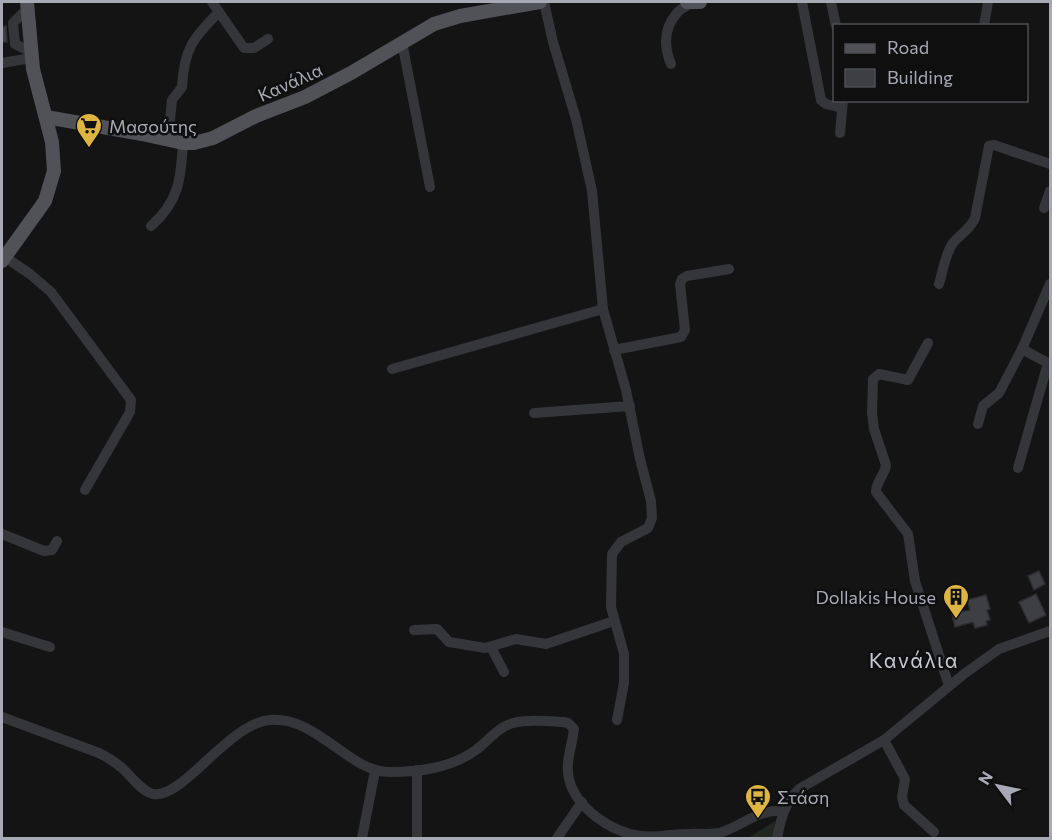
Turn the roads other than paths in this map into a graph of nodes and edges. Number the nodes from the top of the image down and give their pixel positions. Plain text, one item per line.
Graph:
1 (212, 2) edge
2 (540, 2) edge
3 (544, 2) edge
4 (693, 2) edge
5 (802, 2) edge
6 (831, 2) edge
7 (987, 2) edge
8 (27, 5) edge
9 (219, 12) junction
10 (836, 24) edge
11 (984, 24) edge
12 (268, 39) dead end
13 (402, 42) junction
14 (31, 55) junction
15 (2, 63) edge
16 (671, 64) dead end
17 (842, 104) edge
18 (46, 117) junction
19 (840, 133) dead end
20 (168, 140) junction
21 (183, 143) junction
22 (1050, 164) edge
23 (430, 187) dead end
24 (1050, 191) edge
25 (1044, 208) dead end
26 (151, 226) dead end
27 (3, 259) edge
28 (729, 270) dead end
29 (939, 284) dead end
30 (1050, 284) edge
31 (603, 309) junction
32 (928, 343) dead end
33 (1022, 349) junction
34 (614, 350) junction
35 (1049, 364) edge
36 (392, 369) dead end
37 (630, 406) junction
38 (534, 413) dead end
39 (978, 424) dead end
40 (1018, 468) dead end
41 (85, 490) dead end
42 (2, 534) edge
43 (57, 541) dead end
44 (614, 621) junction
45 (414, 630) dead end
46 (1050, 631) edge
47 (2, 632) edge
48 (50, 646) dead end
49 (491, 647) junction
50 (504, 672) dead end
51 (949, 686) junction
52 (2, 717) edge
53 (617, 720) dead end
54 (884, 740) junction
55 (417, 770) junction
56 (375, 771) junction
57 (582, 802) junction
58 (783, 812) junction
59 (934, 832) dead end
60 (362, 838) edge
61 (417, 838) edge
62 (557, 838) edge
63 (777, 838) edge

1 - 9 street
2 - 13 main road, Κανάλια
3 - 31 street
4 - 16 street
5 - 17 street
6 - 10 street
7 - 11 street
8 - 14 main road
9 - 12 street
9 - 20 street
13 - 21 main road, Κανάλια
13 - 23 street
14 - 15 street
14 - 18 main road
17 - 19 street
18 - 20 main road, Κανάλια
18 - 27 main road
20 - 21 main road, Κανάλια
21 - 26 street
22 - 29 street
24 - 25 street
27 - 41 street
28 - 34 street
30 - 33 street
31 - 34 street
31 - 36 street
32 - 51 street
33 - 35 street
33 - 39 street
34 - 37 street
35 - 40 street
37 - 38 street
37 - 44 street
42 - 43 street
44 - 49 street
44 - 53 street
45 - 49 street
46 - 51 street
47 - 48 street
49 - 50 street
51 - 54 street
52 - 56 street
54 - 58 street
54 - 59 street
55 - 56 street
55 - 57 street
55 - 61 street
56 - 60 street
57 - 58 street
57 - 62 street
58 - 63 street

